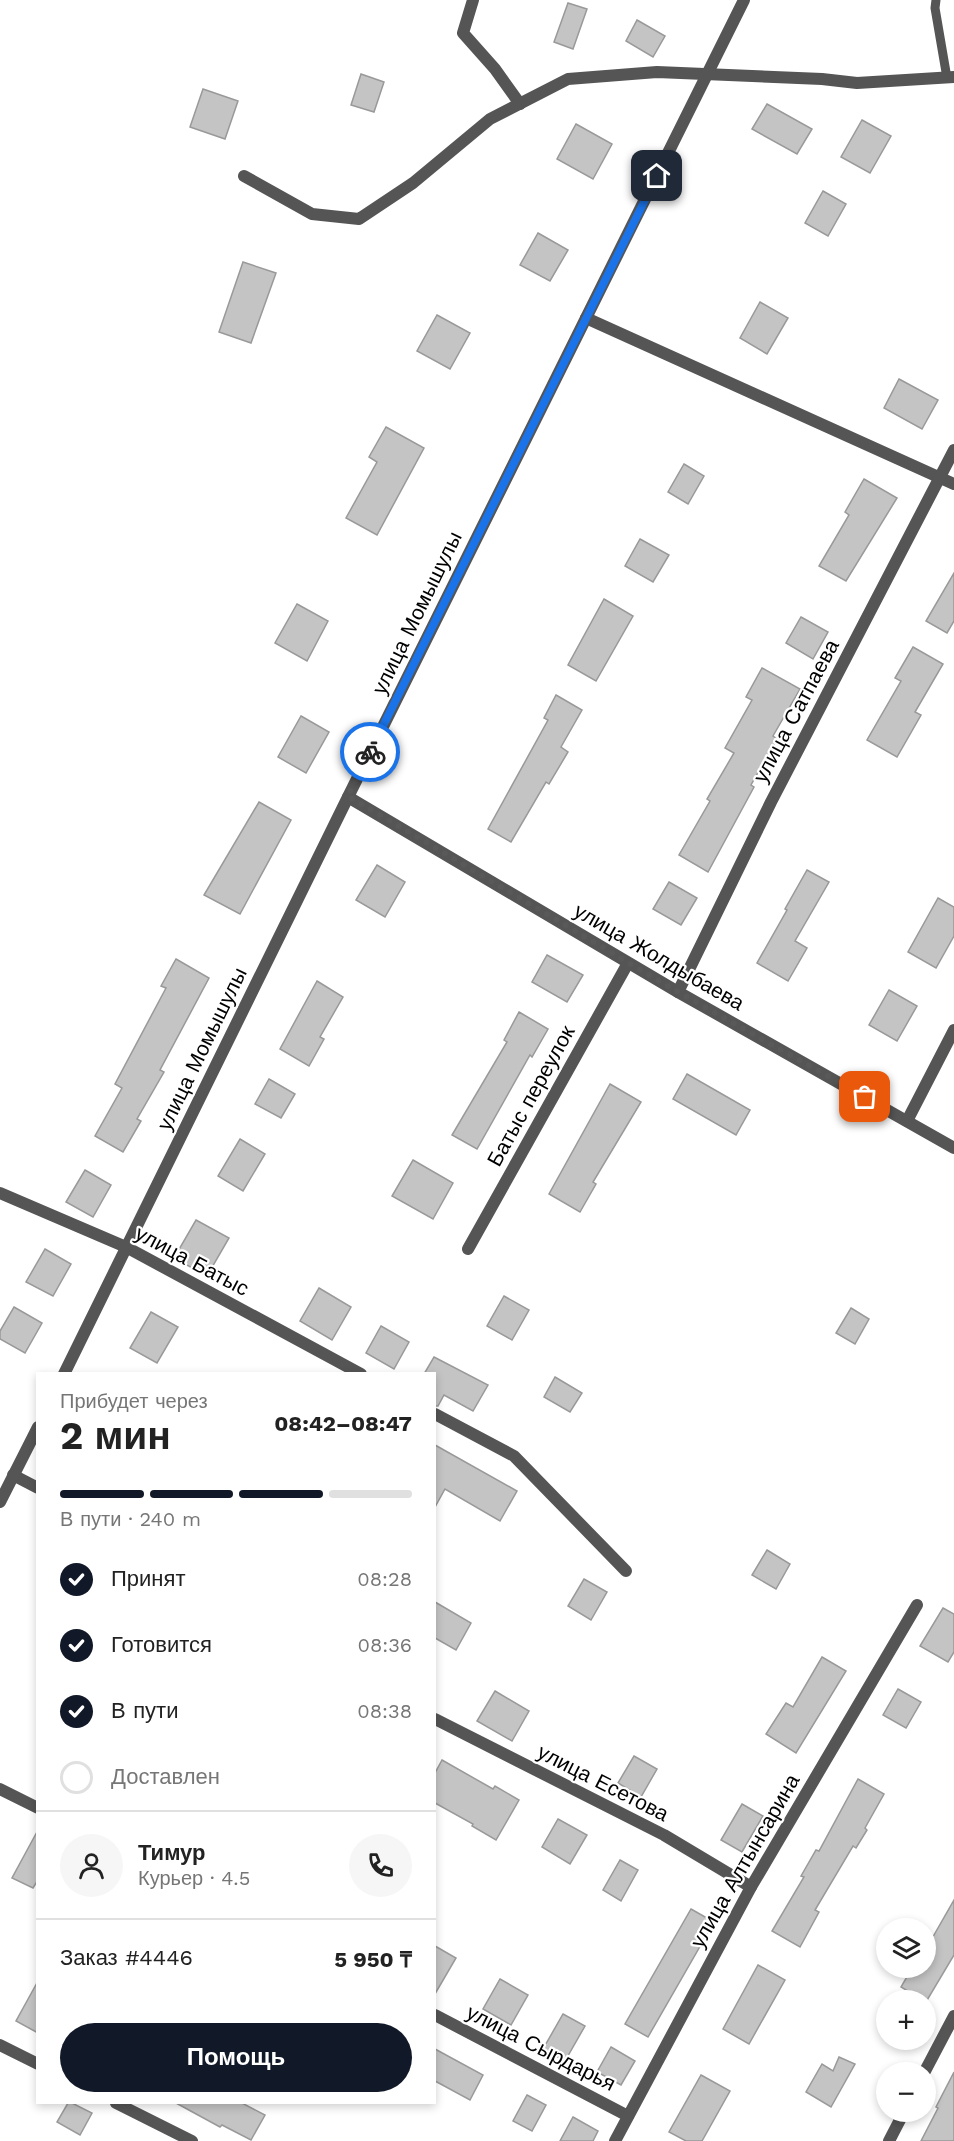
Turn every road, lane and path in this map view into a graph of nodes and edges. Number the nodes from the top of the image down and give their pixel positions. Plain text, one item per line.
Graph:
1 (473, 0) edge
2 (744, 0) edge
3 (936, 0) edge
4 (707, 74) junction
5 (950, 78) edge
6 (520, 104) junction
7 (244, 176) dead end
8 (586, 318) junction
9 (954, 450) edge
10 (940, 477) junction
11 (954, 484) edge
12 (348, 796) junction
13 (628, 963) junction
14 (678, 992) junction
15 (954, 1030) edge
16 (907, 1121) junction
17 (954, 1148) edge
18 (0, 1192) edge
19 (126, 1247) junction
20 (468, 1249) dead end
21 (65, 1372) edge
22 (357, 1372) edge
23 (436, 1415) edge
24 (36, 1431) edge
25 (13, 1475) junction
26 (36, 1487) edge
27 (0, 1502) edge
28 (626, 1571) dead end
29 (917, 1605) dead end
30 (436, 1720) edge
31 (0, 1789) edge
32 (36, 1807) edge
33 (751, 1887) junction
34 (436, 2016) edge
35 (954, 2016) edge
36 (0, 2045) edge
37 (930, 2062) edge
38 (36, 2063) edge
39 (118, 2104) edge
40 (628, 2116) junction
41 (899, 2122) edge
42 (192, 2141) edge
43 (615, 2141) edge
44 (889, 2141) edge

1 - 6 street
2 - 4 street, улица Момышулы
3 - 5 lane
4 - 5 street
4 - 6 street
4 - 8 street, улица Момышулы
6 - 7 street
8 - 10 street
8 - 12 street, улица Момышулы
9 - 10 street, улица Сатпаева
10 - 11 street
10 - 14 street, улица Сатпаева
12 - 13 street, улица Жолдыбаева
12 - 19 street, улица Момышулы
13 - 14 street, улица Жолдыбаева
13 - 20 street, Батыс переулок
14 - 16 street, улица Жолдыбаева
15 - 16 street
16 - 17 street, улица Жолдыбаева
18 - 19 street, улица Батыс
19 - 21 street, улица Момышулы
19 - 22 street, улица Батыс
23 - 28 street
24 - 25 street
25 - 26 street
25 - 27 street
29 - 33 street, улица Алтынсарина
30 - 33 street, улица Есетова
31 - 32 street
33 - 40 street, улица Алтынсарина
34 - 40 street, улица Сырдарья
35 - 37 street
36 - 38 street
39 - 42 street
40 - 43 street, улица Алтынсарина
41 - 44 street

